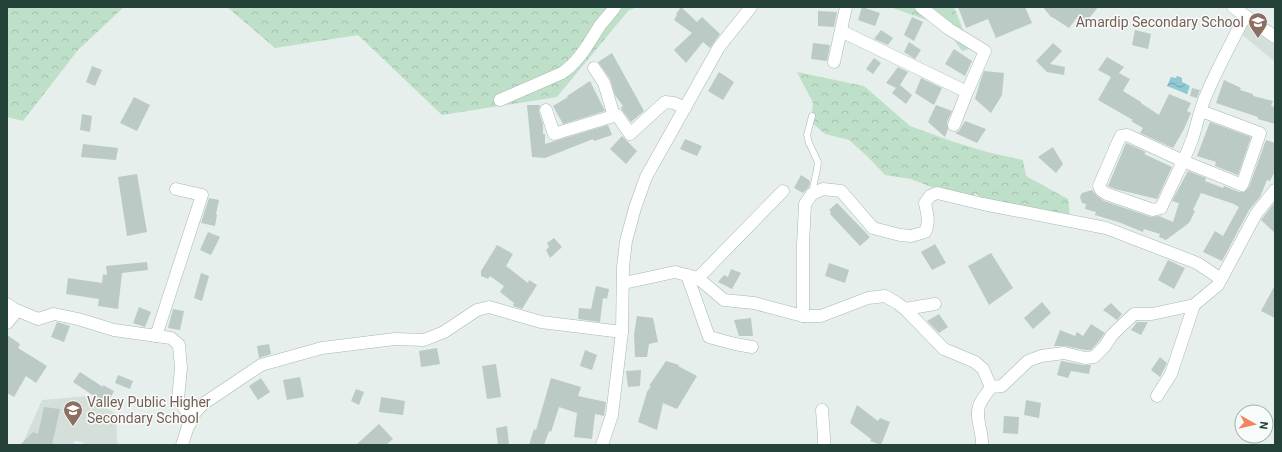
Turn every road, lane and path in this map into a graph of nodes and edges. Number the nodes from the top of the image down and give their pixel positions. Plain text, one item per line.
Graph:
1 (615, 7) edge
2 (751, 7) edge
3 (846, 7) edge
4 (921, 7) edge
5 (1233, 7) edge
6 (1245, 16) junction
7 (841, 31) junction
8 (1275, 37) edge
9 (834, 62) dead end
10 (594, 68) dead end
11 (967, 92) junction
12 (500, 100) dead end
13 (685, 108) junction
14 (546, 110) dead end
15 (1201, 111) junction
16 (614, 116) junction
17 (812, 116) dead end
18 (954, 125) dead end
19 (1183, 161) junction
20 (176, 189) dead end
21 (1275, 190) edge
22 (783, 191) dead end
23 (812, 194) junction
24 (692, 276) junction
25 (1221, 280) junction
26 (624, 282) junction
27 (935, 304) dead end
28 (1194, 304) junction
29 (12, 307) edge
30 (905, 309) junction
31 (804, 316) junction
32 (7, 324) edge
33 (622, 332) junction
34 (156, 336) junction
35 (752, 347) dead end
36 (991, 387) junction
37 (1157, 396) dead end
38 (822, 410) dead end
39 (191, 417) junction
40 (182, 445) edge
41 (189, 445) edge
42 (602, 445) edge
43 (824, 445) edge
44 (982, 445) edge

1 - 12 street
2 - 13 street
3 - 7 street
4 - 11 street
5 - 6 street
6 - 8 street
6 - 15 street
7 - 9 street
7 - 11 street
10 - 16 street
11 - 18 street
13 - 16 street
13 - 26 street
14 - 16 street
15 - 19 street
15 - 19 street
17 - 23 lane
19 - 19 street
20 - 34 street
21 - 25 street
22 - 24 street
23 - 25 street
23 - 31 street
24 - 26 street
24 - 31 street
24 - 35 street
25 - 28 street
26 - 33 street
27 - 30 street
28 - 36 street
28 - 37 street
29 - 32 street
29 - 34 street
30 - 31 street
30 - 36 street
33 - 39 street
33 - 42 street
34 - 39 street
36 - 44 street
38 - 43 street
39 - 40 street
39 - 41 street

